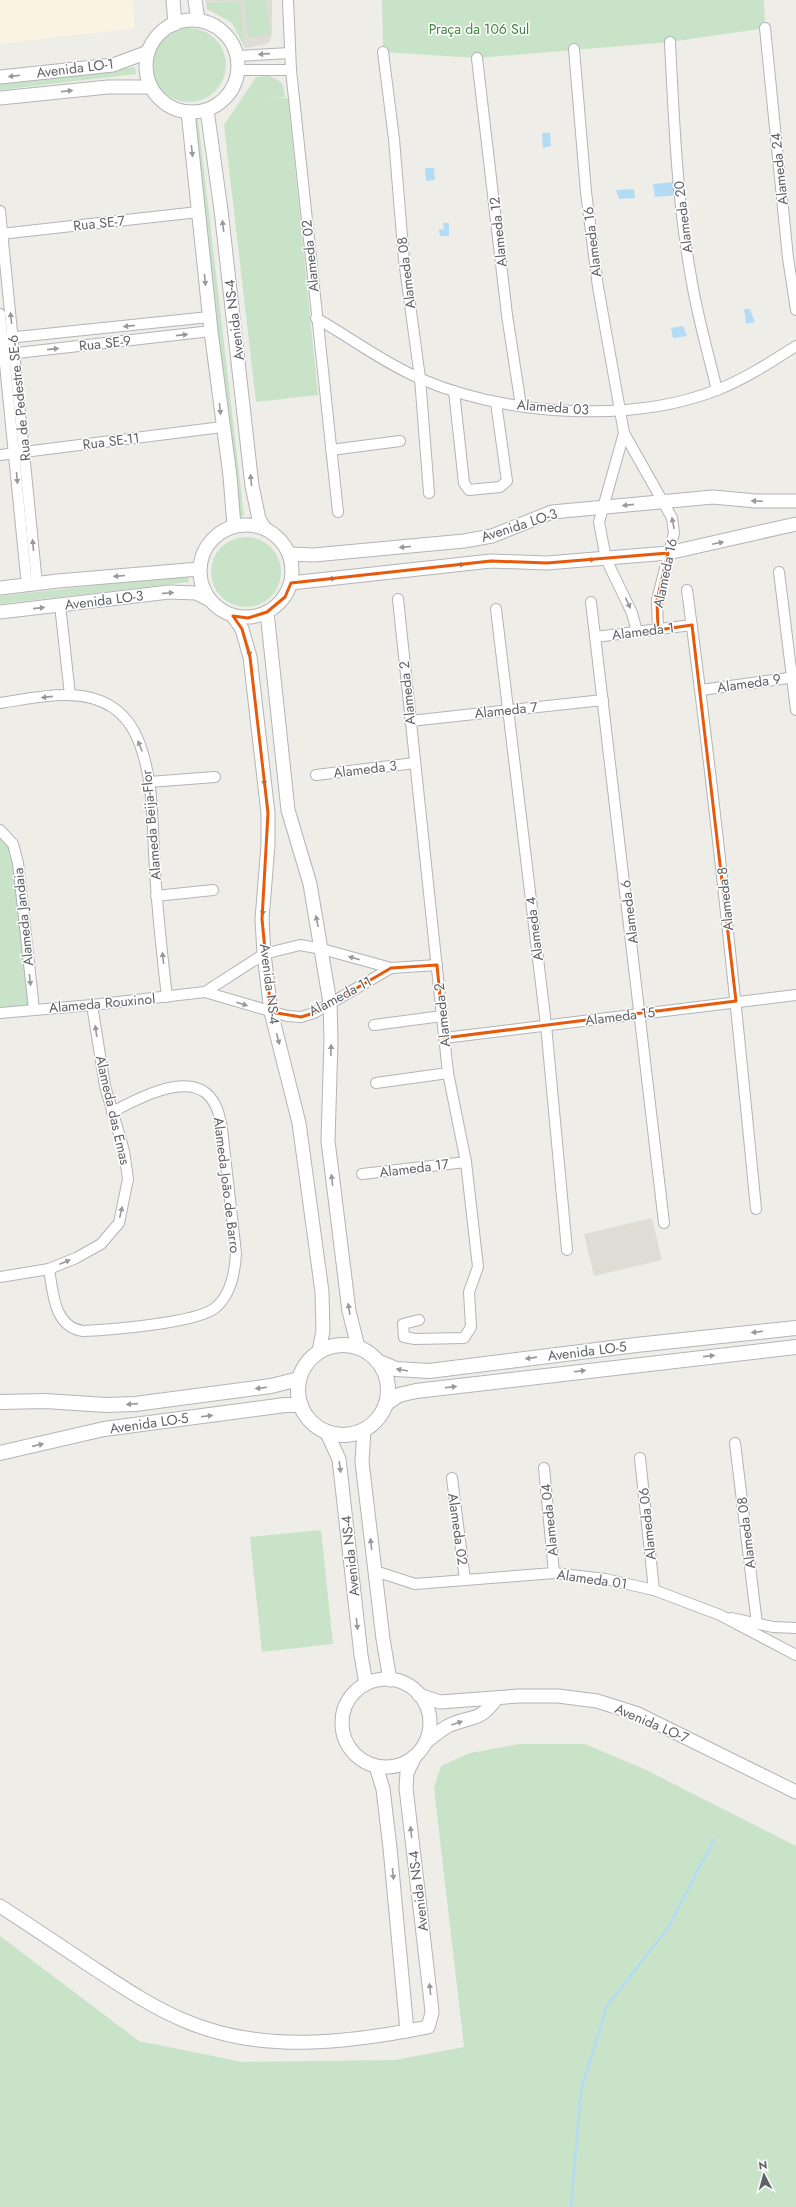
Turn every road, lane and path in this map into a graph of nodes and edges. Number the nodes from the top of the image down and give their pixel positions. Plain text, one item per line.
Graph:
1 (173, 0) edge
2 (196, 0) edge
3 (288, 0) edge
4 (198, 20) junction
5 (175, 24) junction
6 (765, 28) dead end
7 (670, 42) dead end
8 (574, 49) dead end
9 (148, 52) junction
10 (383, 52) dead end
11 (290, 53) junction
12 (238, 56) junction
13 (477, 58) dead end
14 (239, 70) junction
15 (291, 70) junction
16 (0, 77) edge
17 (150, 87) junction
18 (0, 98) edge
19 (207, 110) junction
20 (188, 112) junction
21 (0, 211) edge
22 (198, 212) junction
23 (1, 234) edge
24 (796, 310) edge
25 (0, 314) edge
26 (210, 317) junction
27 (316, 318) junction
28 (211, 331) junction
29 (5, 339) edge
30 (796, 346) edge
31 (6, 354) edge
32 (420, 378) junction
33 (717, 390) junction
34 (454, 391) junction
35 (496, 403) junction
36 (521, 406) junction
37 (620, 409) junction
38 (222, 427) junction
39 (624, 433) junction
40 (400, 441) dead end
41 (331, 450) junction
42 (20, 453) junction
43 (0, 455) edge
44 (429, 493) dead end
45 (796, 501) edge
46 (663, 502) junction
47 (603, 508) junction
48 (338, 512) dead end
49 (796, 524) edge
50 (234, 526) junction
51 (265, 529) junction
52 (668, 553) junction
53 (290, 554) junction
54 (606, 559) junction
55 (199, 569) junction
56 (780, 572) dead end
57 (291, 583) junction
58 (32, 585) junction
59 (0, 588) edge
60 (688, 590) dead end
61 (208, 599) junction
62 (398, 599) dead end
63 (591, 602) dead end
64 (60, 605) junction
65 (496, 609) dead end
66 (0, 612) edge
67 (267, 612) junction
68 (233, 616) junction
69 (692, 626) junction
70 (658, 630) junction
71 (637, 632) junction
72 (595, 637) junction
73 (794, 677) edge
74 (701, 690) junction
75 (70, 695) junction
76 (603, 700) junction
77 (0, 703) edge
78 (507, 709) junction
79 (796, 710) edge
80 (410, 721) junction
81 (415, 763) junction
82 (316, 775) dead end
83 (216, 777) dead end
84 (149, 782) junction
85 (0, 830) edge
86 (213, 890) dead end
87 (156, 896) junction
88 (322, 949) junction
89 (264, 954) junction
90 (437, 965) junction
91 (391, 968) junction
92 (205, 992) junction
93 (796, 995) edge
94 (167, 997) junction
95 (736, 1001) junction
96 (330, 1003) junction
97 (92, 1006) junction
98 (34, 1009) junction
99 (271, 1012) junction
100 (0, 1013) edge
101 (641, 1014) junction
102 (442, 1016) junction
103 (374, 1025) dead end
104 (546, 1025) junction
105 (444, 1038) junction
106 (448, 1073) junction
107 (376, 1082) dead end
108 (112, 1112) junction
109 (466, 1162) junction
110 (362, 1174) dead end
111 (756, 1209) dead end
112 (664, 1223) dead end
113 (568, 1250) dead end
114 (49, 1269) junction
115 (0, 1277) edge
116 (419, 1320) dead end
117 (796, 1328) edge
118 (358, 1347) junction
119 (796, 1347) edge
120 (319, 1351) junction
121 (380, 1362) junction
122 (299, 1379) junction
123 (0, 1402) edge
124 (387, 1403) junction
125 (301, 1405) junction
126 (364, 1430) junction
127 (326, 1431) junction
128 (735, 1442) dead end
129 (0, 1453) edge
130 (640, 1458) dead end
131 (544, 1468) dead end
132 (452, 1478) dead end
133 (375, 1571) junction
134 (554, 1573) junction
135 (465, 1580) junction
136 (654, 1590) junction
137 (720, 1615) junction
138 (757, 1624) junction
139 (796, 1628) edge
140 (796, 1655) edge
141 (390, 1680) junction
142 (366, 1684) junction
143 (419, 1695) junction
144 (496, 1699) junction
145 (424, 1744) junction
146 (415, 1756) junction
147 (376, 1766) junction
148 (796, 1792) edge
149 (0, 1906) edge
150 (407, 2031) junction

1 - 5 street
2 - 4 street
3 - 11 street, Alameda 02
4 - 5 street
4 - 12 street
5 - 9 street
6 - 24 street, Alameda 24
7 - 33 street, Alameda 20
8 - 37 street, Alameda 16
9 -> 16 street, Avenida LO-1
9 - 17 street
10 - 32 street, Alameda 08
11 -> 12 street
11 - 15 street, Alameda 02
12 - 14 street
13 - 36 street, Alameda 12
14 - 15 street
14 - 19 street
15 - 27 street, Alameda 02
18 -> 17 street, Avenida LO-1
17 - 20 street
19 - 20 street
51 -> 19 street, Avenida NS-4
20 -> 22 street, Avenida NS-4
21 - 23 street, Rua de Pedestre SE-6
22 - 23 street, Rua SE-7
22 -> 26 street, Avenida NS-4
29 -> 23 street, Rua de Pedestre SE-6
25 - 29 street, Rua de Pedestre SE-6
26 - 28 street, Avenida NS-4
26 -> 29 street, Rua SE-9
27 - 32 street, Alameda 03
27 - 41 street, Alameda 02
31 -> 28 street, Rua SE-9
28 -> 38 street, Avenida NS-4
29 - 31 street, Rua de Pedestre SE-6
30 - 33 street, Alameda 03
31 - 42 street, Rua de Pedestre SE-6
32 - 34 street, Alameda 03
32 - 44 street, Alameda 08
33 - 37 street, Alameda 03
34 - 35 street, Alameda 03
34 - 35 street
35 - 36 street, Alameda 03
36 - 37 street, Alameda 03
37 - 39 street, Alameda 16
38 - 42 street, Rua SE-11
38 - 50 street, Avenida NS-4
39 - 46 street, Alameda 16
39 - 47 street, Alameda 16
40 - 41 street
41 - 48 street, Alameda 02
42 - 43 street, Rua SE-11
42 - 58 street, Rua de Pedestre SE-6
45 -> 46 street, Avenida LO-3
46 -> 47 street, Avenida LO-3
52 -> 46 street, Alameda 16
47 -> 53 street, Avenida LO-3
47 - 54 street, Alameda 16
52 -> 49 street, Avenida LO-3
50 - 51 street
50 - 55 street
51 - 53 street
52 - 54 street, Avenida LO-3
52 - 70 street, Alameda 16
53 - 57 street
57 -> 54 street, Avenida LO-3
54 -> 71 street, Alameda 16
55 -> 58 street, Avenida LO-3
55 - 61 street
56 - 73 street
57 - 67 street
58 - 59 street, Avenida LO-3
60 - 69 street, Alameda 8
64 -> 61 street, Avenida LO-3
61 - 68 street
62 - 80 street, Alameda 2
63 - 72 street, Alameda 6
66 -> 64 street, Avenida LO-3
64 - 75 street
65 - 78 street, Alameda 4
67 - 68 street
88 -> 67 street
68 -> 89 street, Avenida NS-4
69 - 70 street, Alameda 1
69 - 74 street, Alameda 8
70 - 71 street, Alameda 1
71 - 72 street, Alameda 1
72 - 76 street, Alameda 6
73 - 74 street, Alameda 9
73 - 79 street
74 - 95 street, Alameda 8
75 -> 77 street, Alameda Beija-Flor
84 -> 75 street, Alameda Beija-Flor
76 - 78 street, Alameda 7
76 - 101 street, Alameda 6
78 - 80 street, Alameda 7
78 - 104 street, Alameda 4
80 - 81 street, Alameda 2
81 - 82 street, Alameda 3
81 - 90 street, Alameda 2
83 - 84 street
84 - 87 street, Alameda Beija-Flor
85 -> 98 street, Alameda Jandaia
86 - 87 street
94 -> 87 street, Alameda Beija-Flor
88 - 89 street, Alameda 11
91 -> 88 street, Alameda 11
88 - 96 street
89 - 92 street, Alameda 11
89 - 99 street, Avenida NS-4
90 - 91 street, Alameda 11
90 - 102 street, Alameda 2
91 - 96 street, Alameda 11
92 - 94 street, Alameda Rouxinol
92 -> 99 street, Alameda 11
93 - 95 street, Alameda 15
94 - 97 street, Alameda Rouxinol
95 - 101 street, Alameda 15
95 - 111 street, Alameda 8
96 - 99 street, Alameda 11
118 -> 96 street
97 - 98 street, Alameda Rouxinol
108 -> 97 street, Alameda das Emas
98 - 100 street, Alameda Rouxinol
99 -> 120 street, Avenida NS-4
101 - 104 street, Alameda 15
101 - 112 street, Alameda 6
102 - 103 street
102 - 105 street, Alameda 2
104 - 105 street, Alameda 15
104 - 113 street, Alameda 4
105 - 106 street, Alameda 2
106 - 107 street
106 - 109 street, Alameda 2
114 -> 108 street, Alameda das Emas
108 - 114 street, Alameda João de Barro
109 - 110 street, Alameda 17
109 - 116 street, Alameda 2
114 - 115 street, Alameda das Emas
117 -> 121 main road, Avenida LO-5
118 - 120 main road
118 - 121 main road
124 -> 119 main road, Avenida LO-5
120 - 122 main road
121 - 124 main road
122 -> 123 main road, Avenida LO-5
122 - 125 main road
124 - 126 main road
125 - 127 main road
129 -> 125 main road, Avenida LO-5
126 - 127 main road
133 -> 126 street, Avenida NS-4
127 -> 142 street, Avenida NS-4
128 - 138 street, Alameda 08
130 - 136 street, Alameda 06
131 - 134 street, Alameda 04
132 - 135 street, Alameda 02
133 - 135 street, Alameda 01
133 - 141 street, Avenida NS-4
134 - 135 street, Alameda 01
134 - 136 street, Alameda 01
136 - 137 street, Alameda 01
137 - 138 street
137 - 140 street, Alameda 01
138 - 139 street
141 - 142 street
141 - 143 street
142 - 147 street
143 - 144 street, Avenida LO-7
143 - 145 street
145 -> 144 street
144 - 148 street, Avenida LO-7
145 - 146 street
146 - 147 street
150 -> 146 street, Avenida NS-4
147 -> 150 street, Avenida NS-4
149 - 150 street

